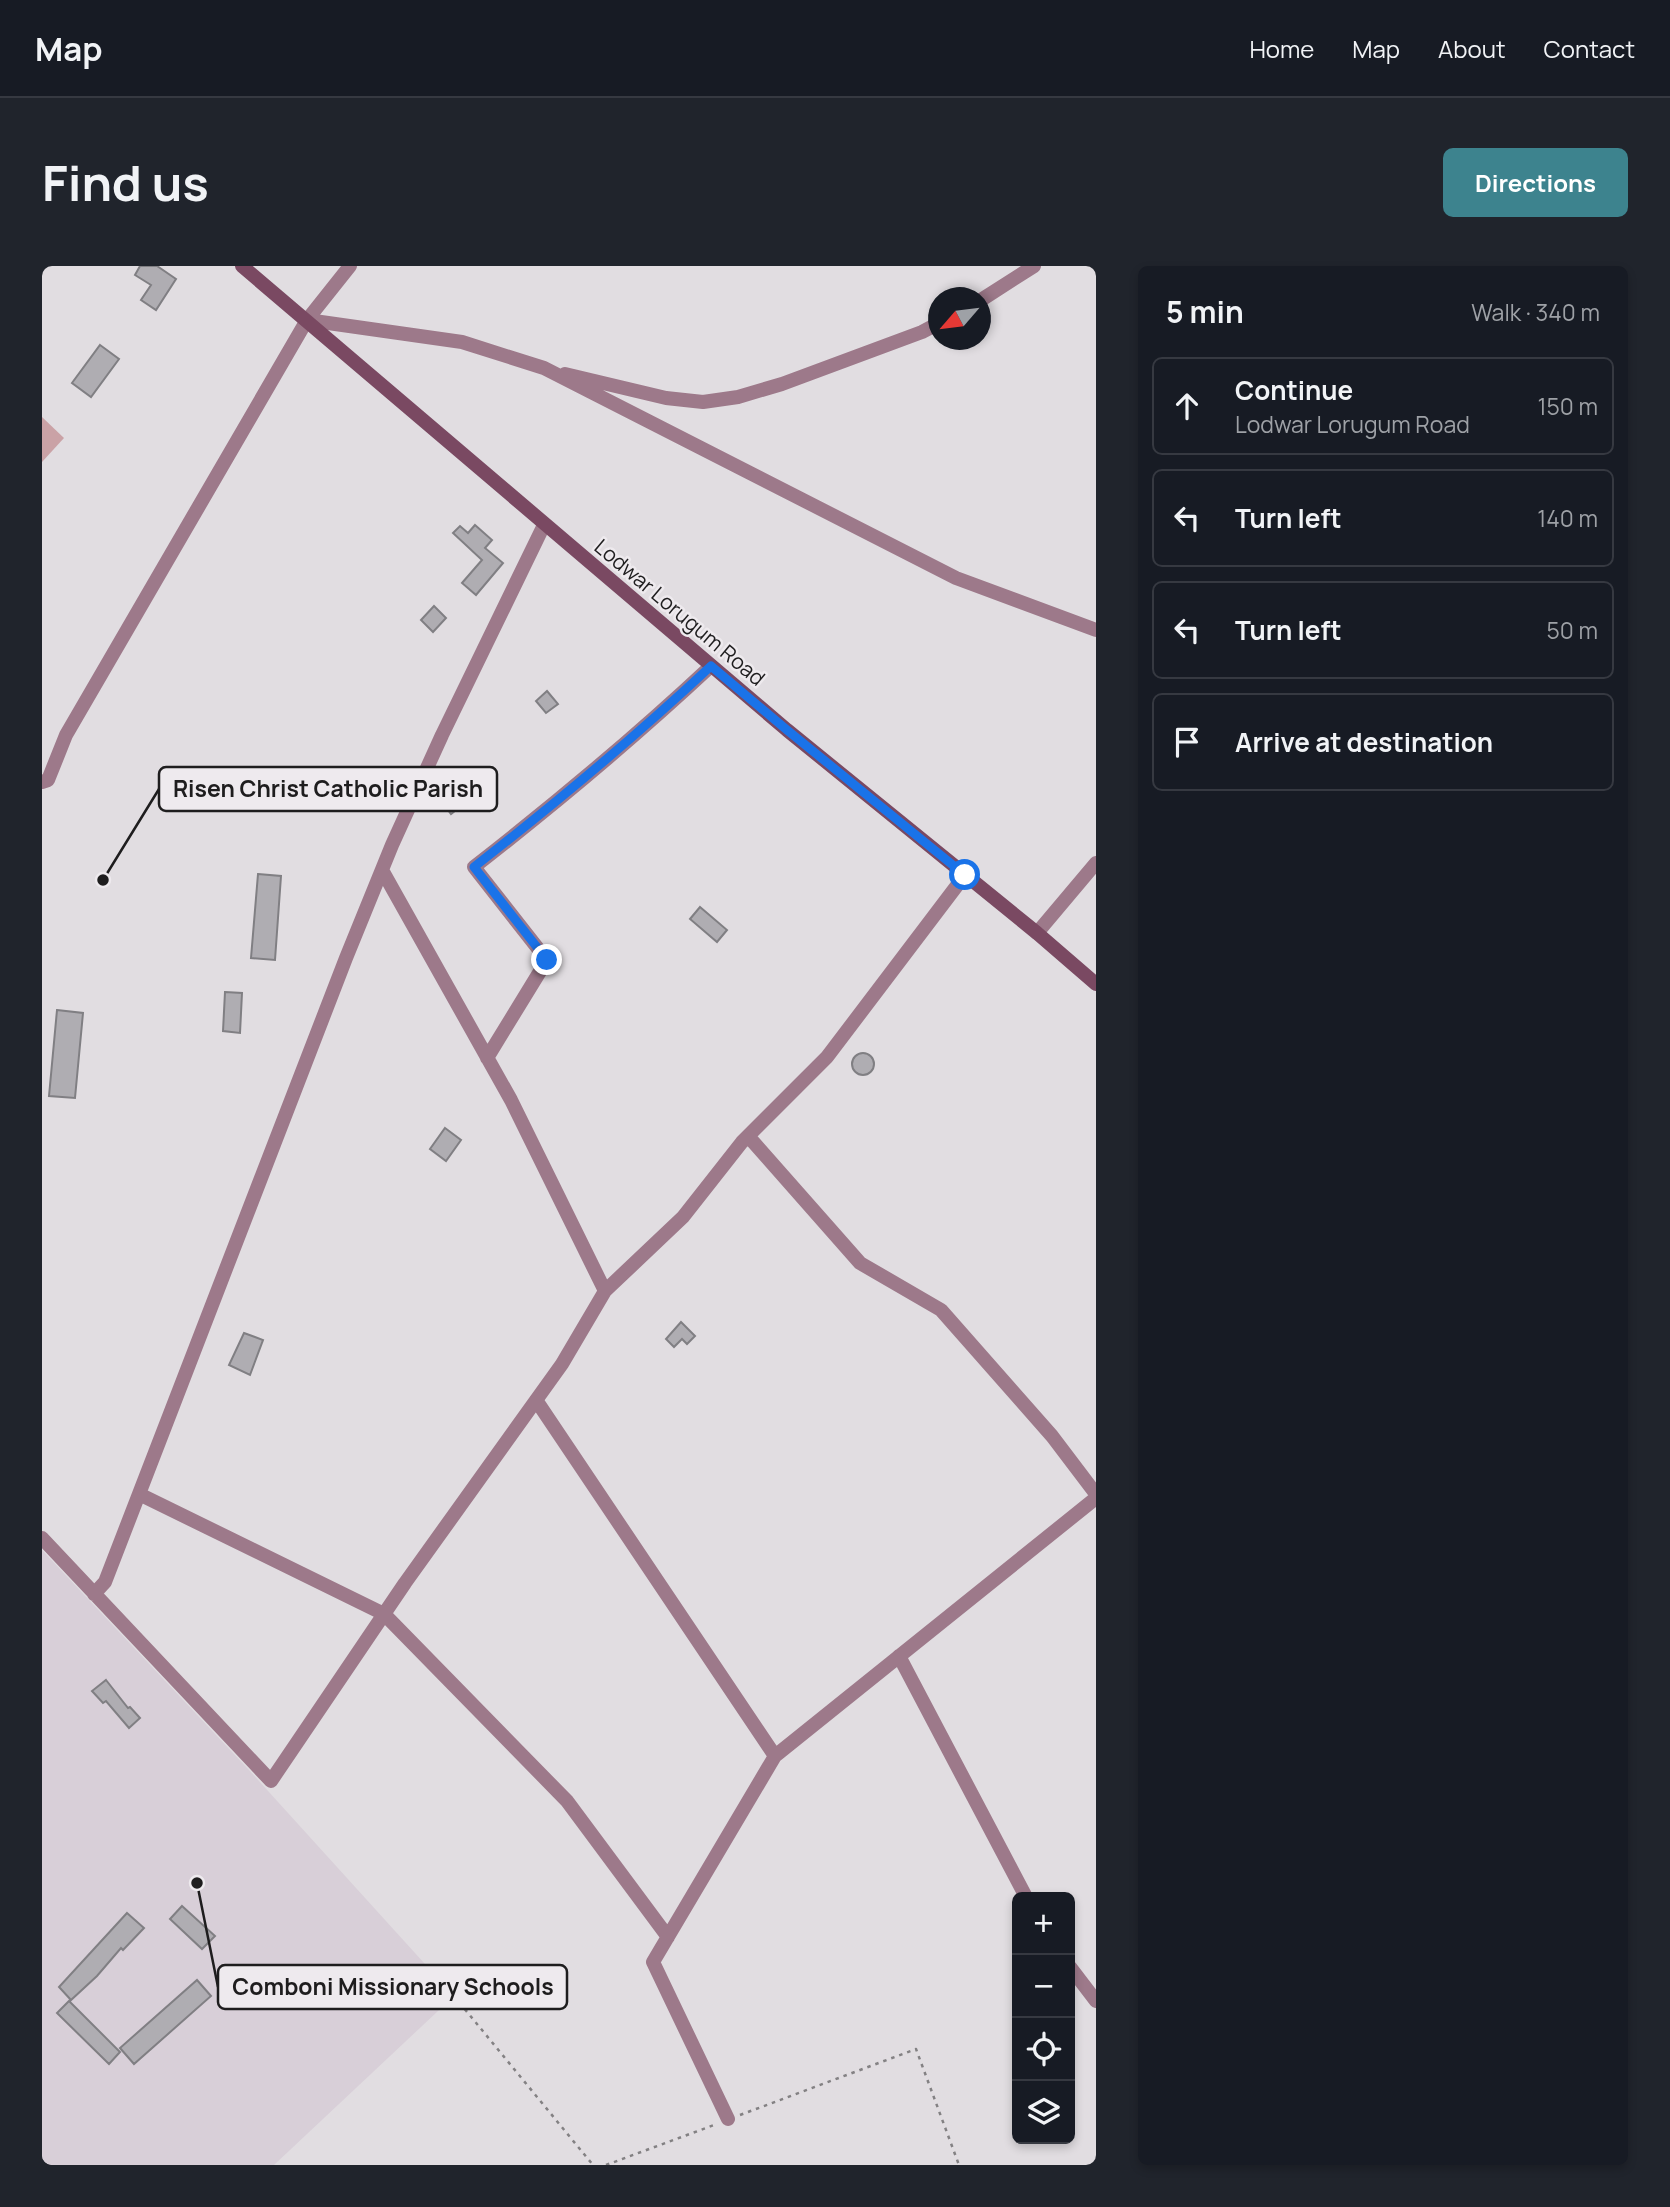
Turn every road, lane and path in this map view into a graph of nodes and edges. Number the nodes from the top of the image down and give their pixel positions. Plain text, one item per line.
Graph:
1 (242, 266) edge
2 (351, 266) edge
3 (1034, 266) edge
4 (991, 294) edge
5 (306, 320) junction
6 (928, 329) edge
7 (544, 368) junction
8 (544, 525) junction
9 (1096, 630) edge
10 (711, 666) junction
11 (42, 782) edge
12 (1096, 863) edge
13 (382, 870) junction
14 (965, 875) junction
15 (1037, 933) junction
16 (1096, 984) edge
17 (487, 1058) junction
18 (748, 1136) junction
19 (605, 1291) junction
20 (536, 1400) junction
21 (139, 1494) junction
22 (1096, 1496) edge
23 (42, 1538) edge
24 (94, 1594) junction
25 (384, 1614) junction
26 (899, 1656) junction
27 (775, 1756) junction
28 (1023, 1892) edge
29 (668, 1937) junction
30 (1075, 1974) edge
31 (454, 1996) dead end
32 (1096, 2001) edge
33 (729, 2119) junction
34 (593, 2165) edge
35 (606, 2165) edge
36 (959, 2165) edge

1 - 5 main road, Lodwar Lorugum Road
2 - 5 street
3 - 4 street
5 - 7 street
5 - 8 main road, Lodwar Lorugum Road
5 - 11 street
6 - 7 street
7 - 9 street
8 - 10 main road, Lodwar Lorugum Road
8 - 13 street
10 - 14 main road, Lodwar Lorugum Road
10 - 17 street
12 - 15 street
13 - 17 street
13 - 21 street
14 - 15 main road, Lodwar Lorugum Road
14 - 18 street
15 - 16 main road, Lodwar Lorugum Road
17 - 19 street
18 - 19 street
18 - 22 street
19 - 20 street
20 - 25 street
20 - 27 street
21 - 24 street
21 - 25 street
22 - 26 street
23 - 24 street
24 - 25 street
25 - 29 street
26 - 27 street
26 - 28 street
27 - 29 street
29 - 33 street
30 - 32 street
31 - 34 path
33 - 35 path
33 - 36 path

